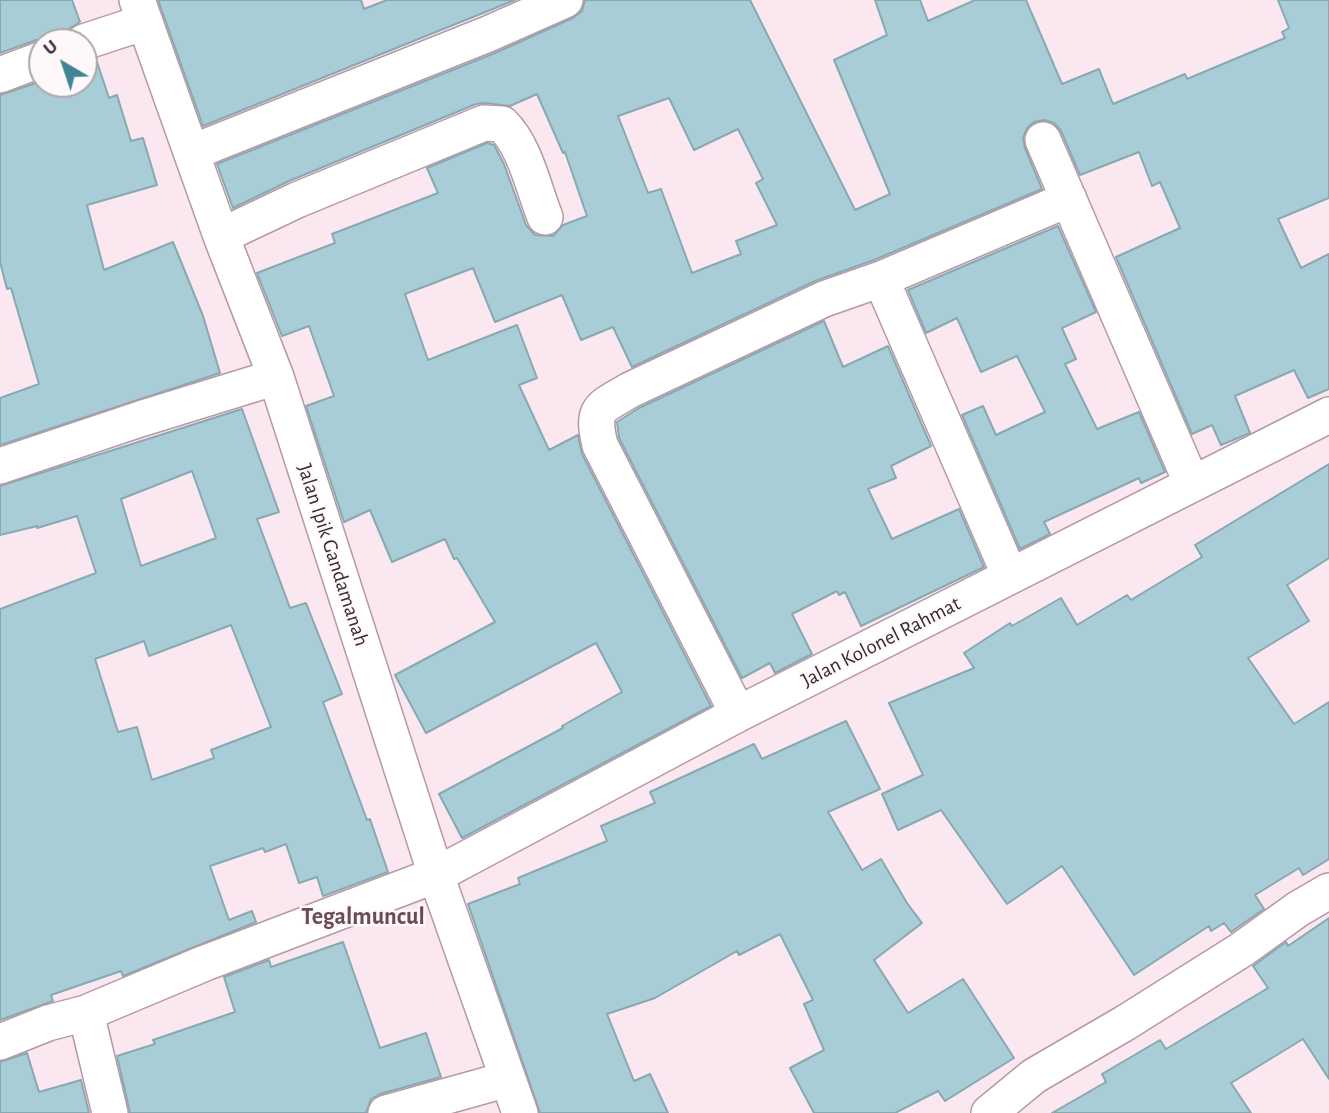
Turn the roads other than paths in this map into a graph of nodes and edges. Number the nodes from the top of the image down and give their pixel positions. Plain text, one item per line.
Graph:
1 (565, 0) edge
2 (144, 7) edge
3 (98, 34) edge
4 (28, 64) edge
5 (0, 75) edge
6 (1043, 140) dead end
7 (192, 152) junction
8 (1069, 199) junction
9 (545, 217) dead end
10 (221, 236) junction
11 (881, 279) junction
12 (276, 377) junction
13 (1329, 415) edge
14 (0, 466) edge
15 (1192, 484) junction
16 (1010, 576) junction
17 (738, 714) junction
18 (436, 875) junction
19 (1329, 891) edge
20 (86, 1013) junction
21 (0, 1042) edge
22 (508, 1079) junction
23 (110, 1113) edge
24 (386, 1113) edge
25 (520, 1113) edge
26 (989, 1113) edge

1 - 7 street
2 - 3 street
2 - 7 street, Jalan Ipik Gandamanah
4 - 5 street
6 - 8 street
7 - 10 street, Jalan Ipik Gandamanah
8 - 11 street
8 - 15 street
9 - 10 street
10 - 12 street, Jalan Ipik Gandamanah
11 - 16 street
11 - 17 street
12 - 14 street
12 - 18 street, Jalan Ipik Gandamanah
13 - 15 street, Jalan Kolonel Rahmat
15 - 16 street, Jalan Kolonel Rahmat
16 - 17 street, Jalan Kolonel Rahmat
17 - 18 street, Jalan Kolonel Rahmat
18 - 20 street, Jalan Kolonel Rahmat
18 - 22 street, Jalan Ipik Gandamanah
19 - 26 street
20 - 21 street, Jalan Kolonel Rahmat
20 - 23 street
22 - 24 street
22 - 25 street, Jalan Ipik Gandamanah

